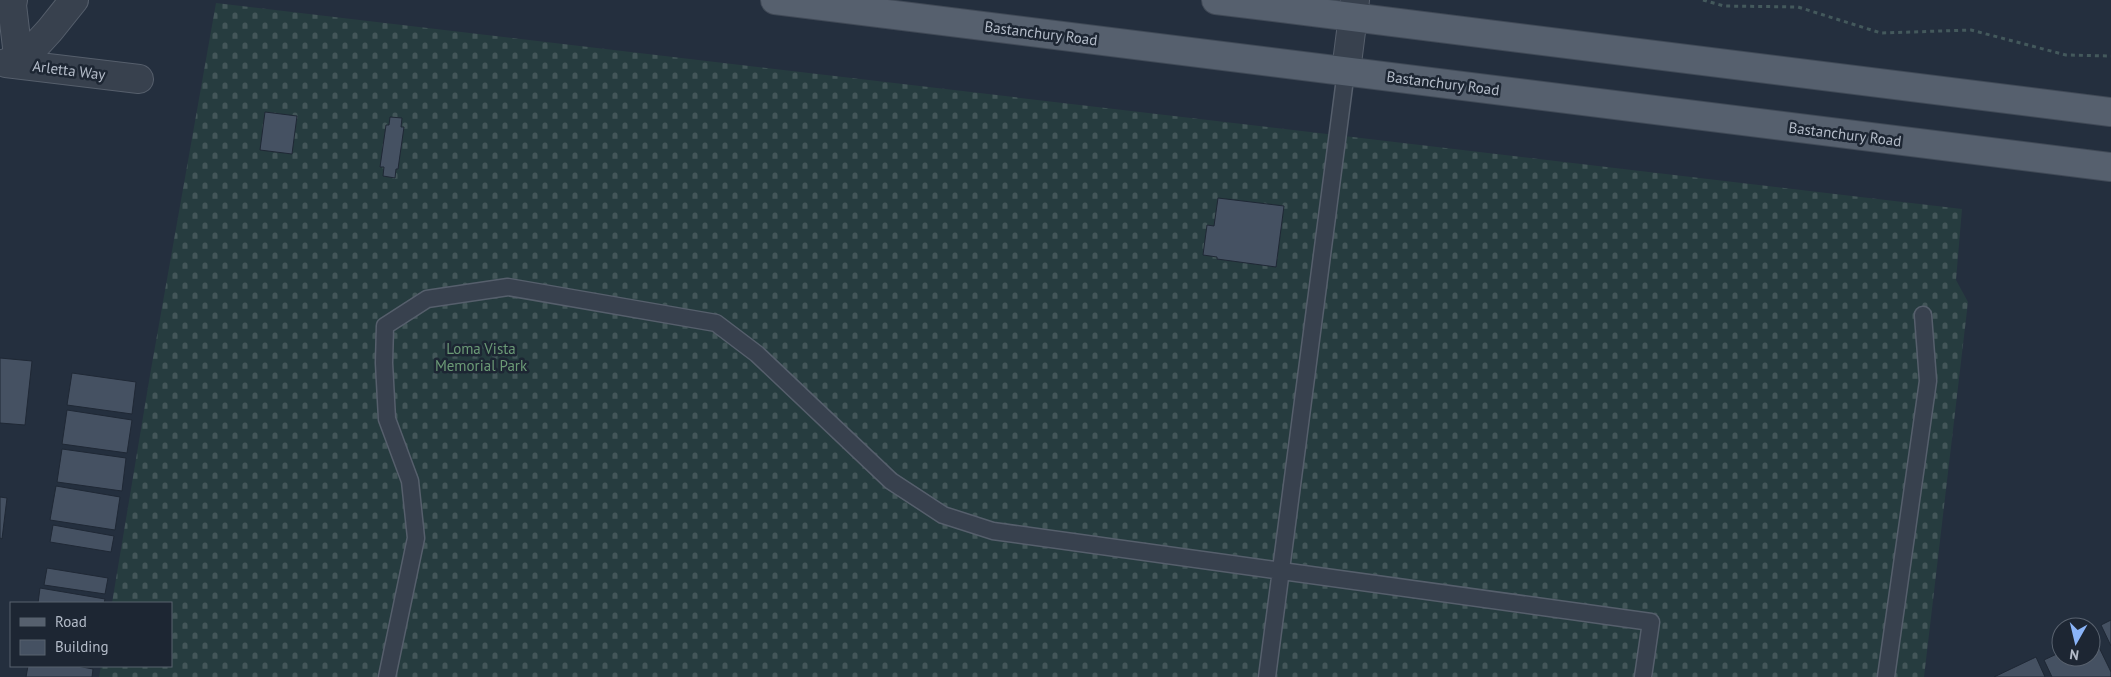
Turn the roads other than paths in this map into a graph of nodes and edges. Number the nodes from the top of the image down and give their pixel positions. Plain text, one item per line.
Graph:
1 (14, 0) edge
2 (74, 0) edge
3 (775, 0) edge
4 (1216, 0) edge
5 (1354, 8) edge
6 (9, 63) edge
7 (1346, 71) junction
8 (139, 79) dead end
9 (2111, 112) edge
10 (2111, 167) edge
11 (1923, 315) dead end
12 (1282, 570) junction
13 (387, 677) edge
14 (1268, 677) edge
15 (1643, 677) edge
16 (1886, 677) edge

1 - 6 street
2 - 6 street
3 - 7 main road, Bastanchury Road
4 - 5 main road
5 - 7 street
5 - 9 main road
6 - 8 street, Arletta Way
7 - 10 main road, Bastanchury Road
7 - 12 lane
11 - 16 lane
12 - 13 lane
12 - 14 lane
12 - 15 lane

